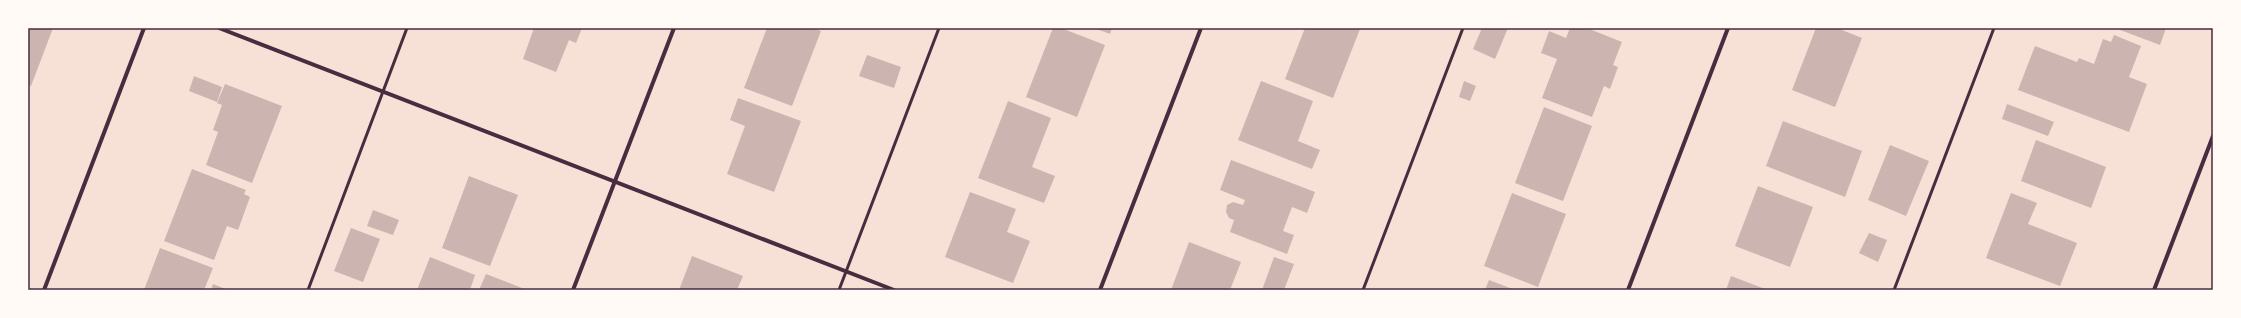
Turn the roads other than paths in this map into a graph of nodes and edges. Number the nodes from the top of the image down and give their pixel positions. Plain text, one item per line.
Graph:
1 (144, 28) edge
2 (219, 28) edge
3 (407, 28) edge
4 (674, 28) edge
5 (939, 28) edge
6 (1201, 28) edge
7 (1464, 28) edge
8 (1728, 28) edge
9 (1994, 28) edge
10 (383, 92) junction
11 (2213, 136) edge
12 (615, 182) junction
13 (846, 271) junction
14 (44, 290) edge
15 (308, 290) edge
16 (573, 290) edge
17 (838, 290) edge
18 (894, 290) edge
19 (1100, 290) edge
20 (1363, 290) edge
21 (1628, 290) edge
22 (1894, 290) edge
23 (2154, 290) edge

1 - 14 street
2 - 10 street
3 - 10 lane
4 - 12 street
5 - 13 lane
6 - 19 street
7 - 20 lane
8 - 21 street
9 - 22 lane
10 - 12 street
10 - 15 lane
11 - 23 street
12 - 13 street
12 - 16 street
13 - 17 lane
13 - 18 street

